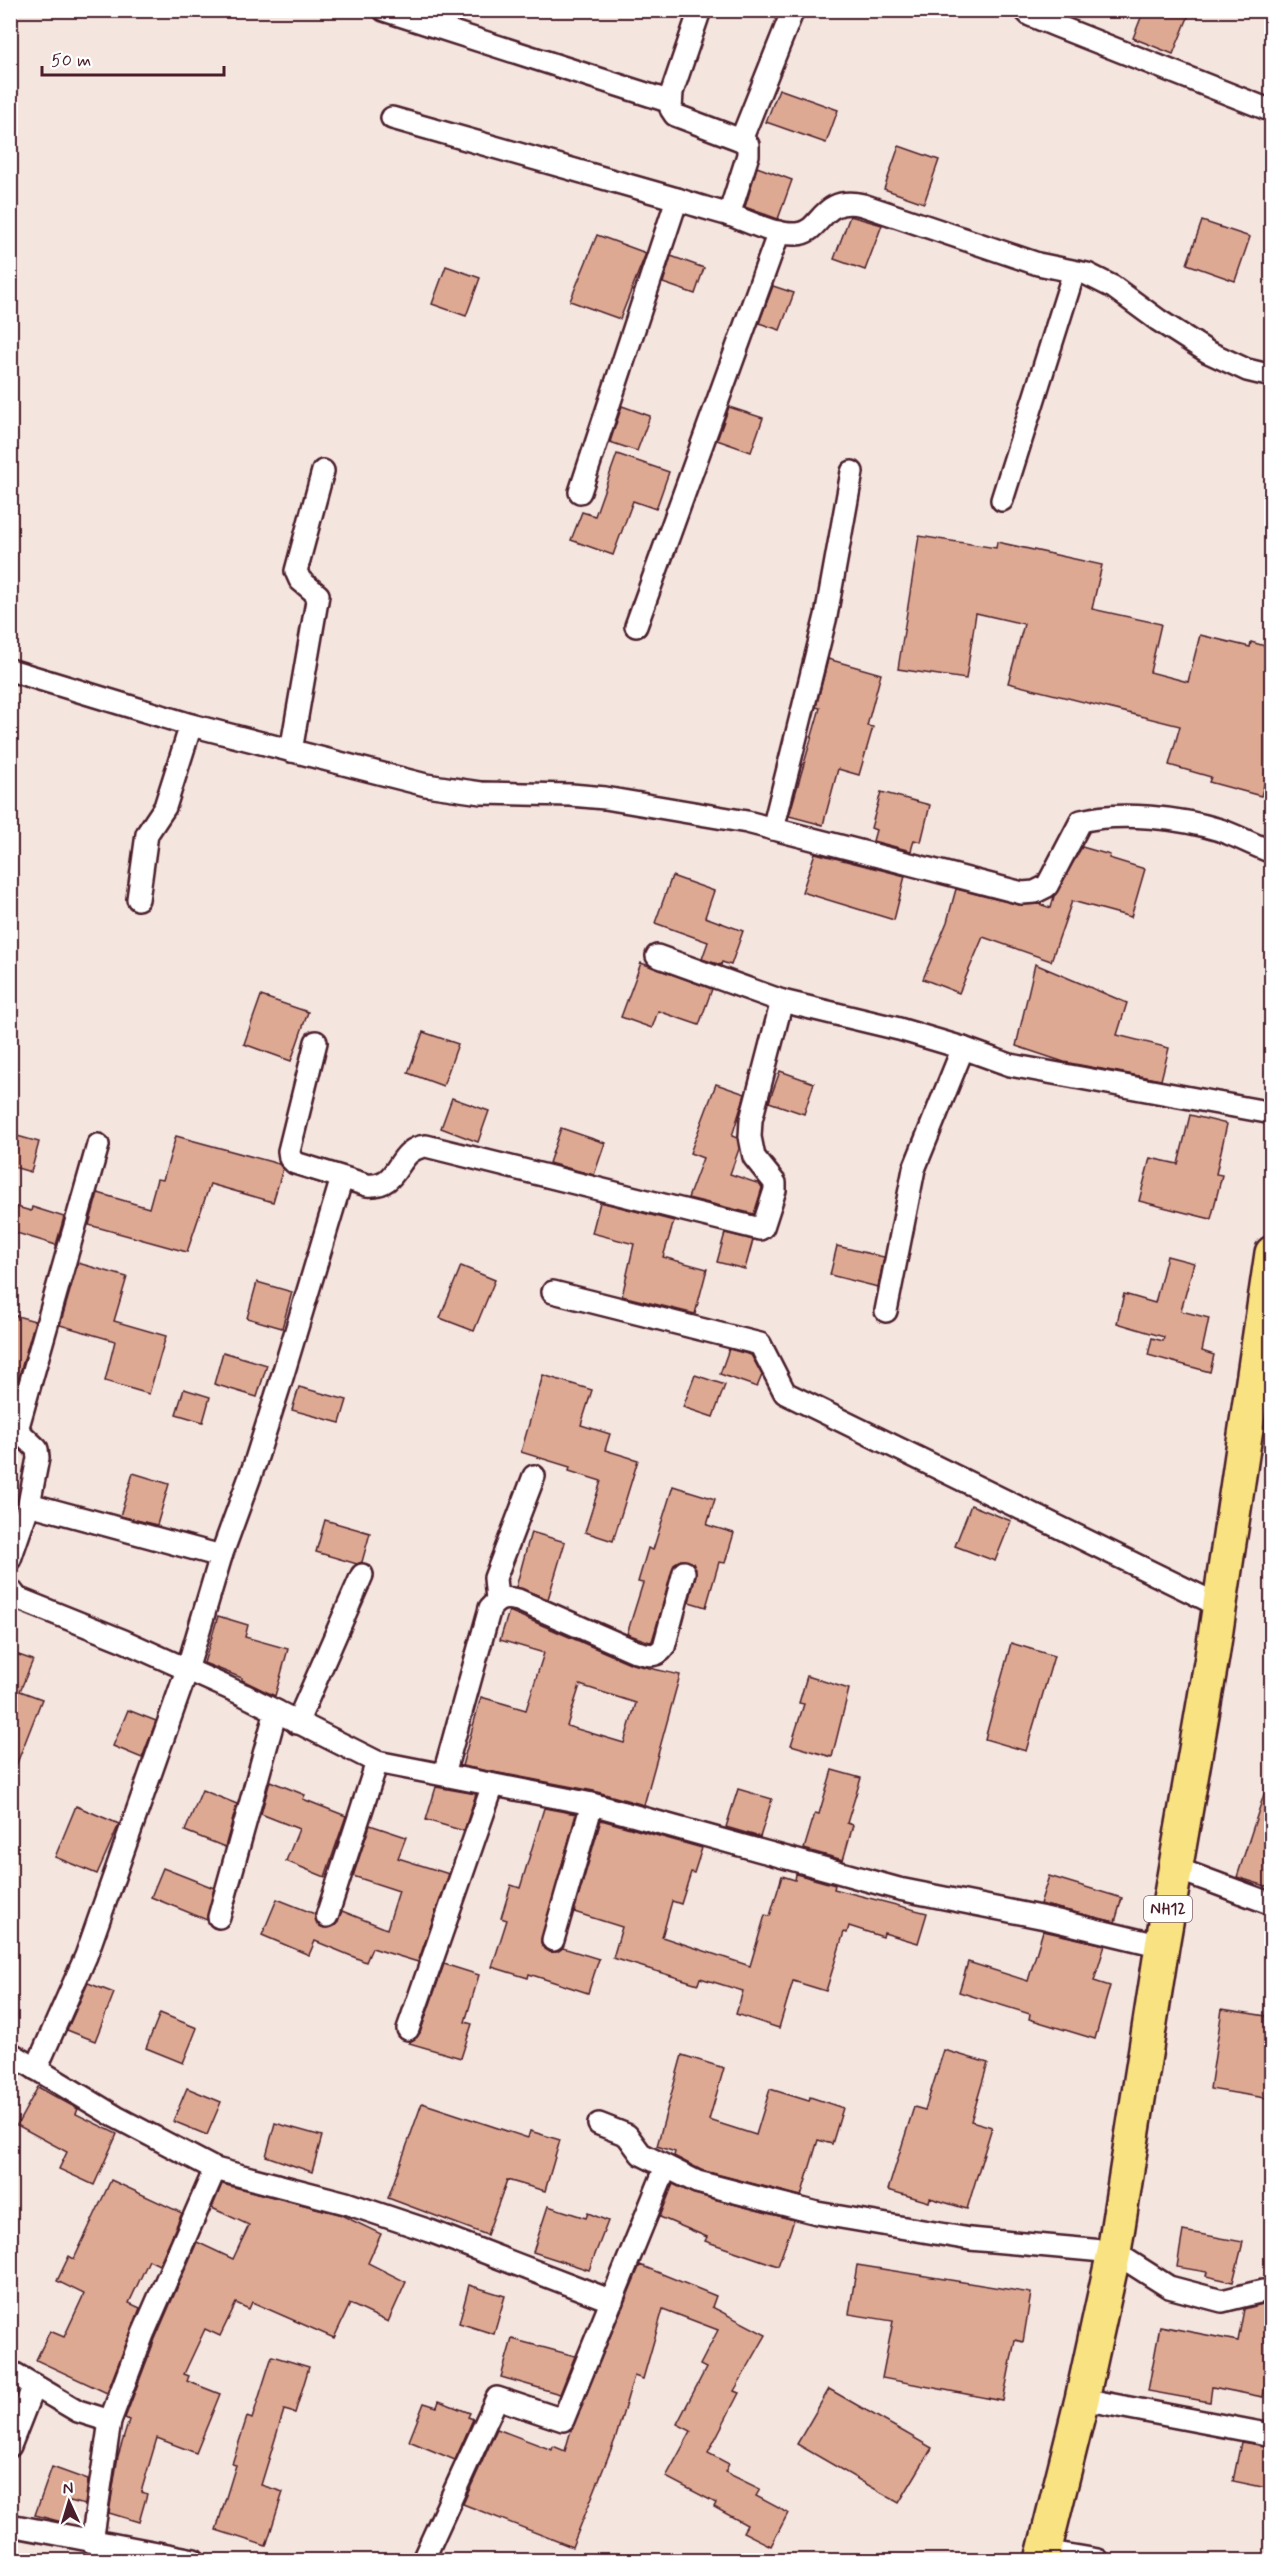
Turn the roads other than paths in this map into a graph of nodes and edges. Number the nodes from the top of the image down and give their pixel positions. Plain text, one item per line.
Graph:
1 (384, 10) edge
2 (700, 10) edge
3 (793, 10) edge
4 (1025, 10) edge
5 (671, 102) junction
6 (1272, 111) edge
7 (392, 118) dead end
8 (741, 140) junction
9 (677, 199) junction
10 (729, 215) junction
11 (779, 232) junction
12 (1074, 272) junction
13 (1272, 376) edge
14 (323, 471) dead end
15 (852, 472) dead end
16 (580, 492) dead end
17 (1002, 500) dead end
18 (636, 626) dead end
19 (10, 670) edge
20 (191, 725) junction
21 (291, 751) junction
22 (773, 829) junction
23 (1272, 852) edge
24 (138, 899) dead end
25 (657, 956) dead end
26 (782, 1001) junction
27 (316, 1042) dead end
28 (963, 1048) junction
29 (1272, 1113) edge
30 (98, 1145) dead end
31 (342, 1178) junction
32 (1272, 1253) edge
33 (553, 1292) dead end
34 (886, 1311) dead end
35 (14, 1429) edge
36 (534, 1476) dead end
37 (29, 1504) junction
38 (221, 1556) junction
39 (10, 1559) edge
40 (684, 1572) dead end
41 (362, 1575) dead end
42 (10, 1589) edge
43 (497, 1600) junction
44 (1220, 1606) junction
45 (187, 1670) junction
46 (276, 1711) junction
47 (297, 1723) junction
48 (377, 1762) junction
49 (444, 1774) junction
50 (493, 1785) junction
51 (592, 1804) junction
52 (1175, 1868) junction
53 (1272, 1904) edge
54 (327, 1916) dead end
55 (219, 1917) dead end
56 (553, 1940) dead end
57 (1162, 1946) junction
58 (408, 2029) dead end
59 (10, 2054) edge
60 (36, 2069) junction
61 (599, 2124) dead end
62 (666, 2167) junction
63 (215, 2169) junction
64 (1114, 2252) junction
65 (1272, 2293) edge
66 (612, 2301) junction
67 (10, 2371) edge
68 (34, 2385) junction
69 (1082, 2399) junction
70 (110, 2421) junction
71 (1272, 2435) edge
72 (10, 2446) edge
73 (10, 2525) edge
74 (92, 2542) junction
75 (1043, 2556) edge
76 (194, 2560) edge
77 (423, 2560) edge
78 (1098, 2560) edge

1 - 5 street
2 - 5 street
3 - 8 street
4 - 6 street
5 - 8 street
7 - 9 street
8 - 10 street
9 - 10 street
9 - 16 street
10 - 11 street
11 - 12 street
11 - 18 street
12 - 13 street
12 - 17 street
14 - 21 street
15 - 22 street
19 - 20 street
20 - 21 street
20 - 24 street
21 - 22 street
22 - 23 street
25 - 26 street
26 - 28 street
26 - 31 street
27 - 31 street
28 - 29 street
28 - 34 street
30 - 35 street
31 - 38 street
32 - 44 highway, NH12
33 - 44 street
35 - 37 street
36 - 43 street
37 - 38 street
37 - 39 street
38 - 45 street
40 - 43 street
41 - 47 street
42 - 45 street
43 - 49 street
44 - 52 highway, NH12
45 - 46 street
45 - 60 street
46 - 47 street
46 - 55 street
47 - 48 street
48 - 49 street
48 - 54 street
49 - 50 street
50 - 51 street
50 - 58 street
51 - 56 street
51 - 57 street
52 - 53 street
52 - 57 highway, NH12
57 - 64 highway, NH12
59 - 60 street
60 - 63 street
61 - 62 street
62 - 64 street
62 - 66 street
63 - 66 street
63 - 70 street
64 - 65 street
64 - 69 highway, NH12
66 - 77 street
67 - 68 street
68 - 70 street
68 - 72 street
69 - 71 street
69 - 75 highway, NH12
70 - 74 street
73 - 74 street
74 - 76 street
75 - 78 street

